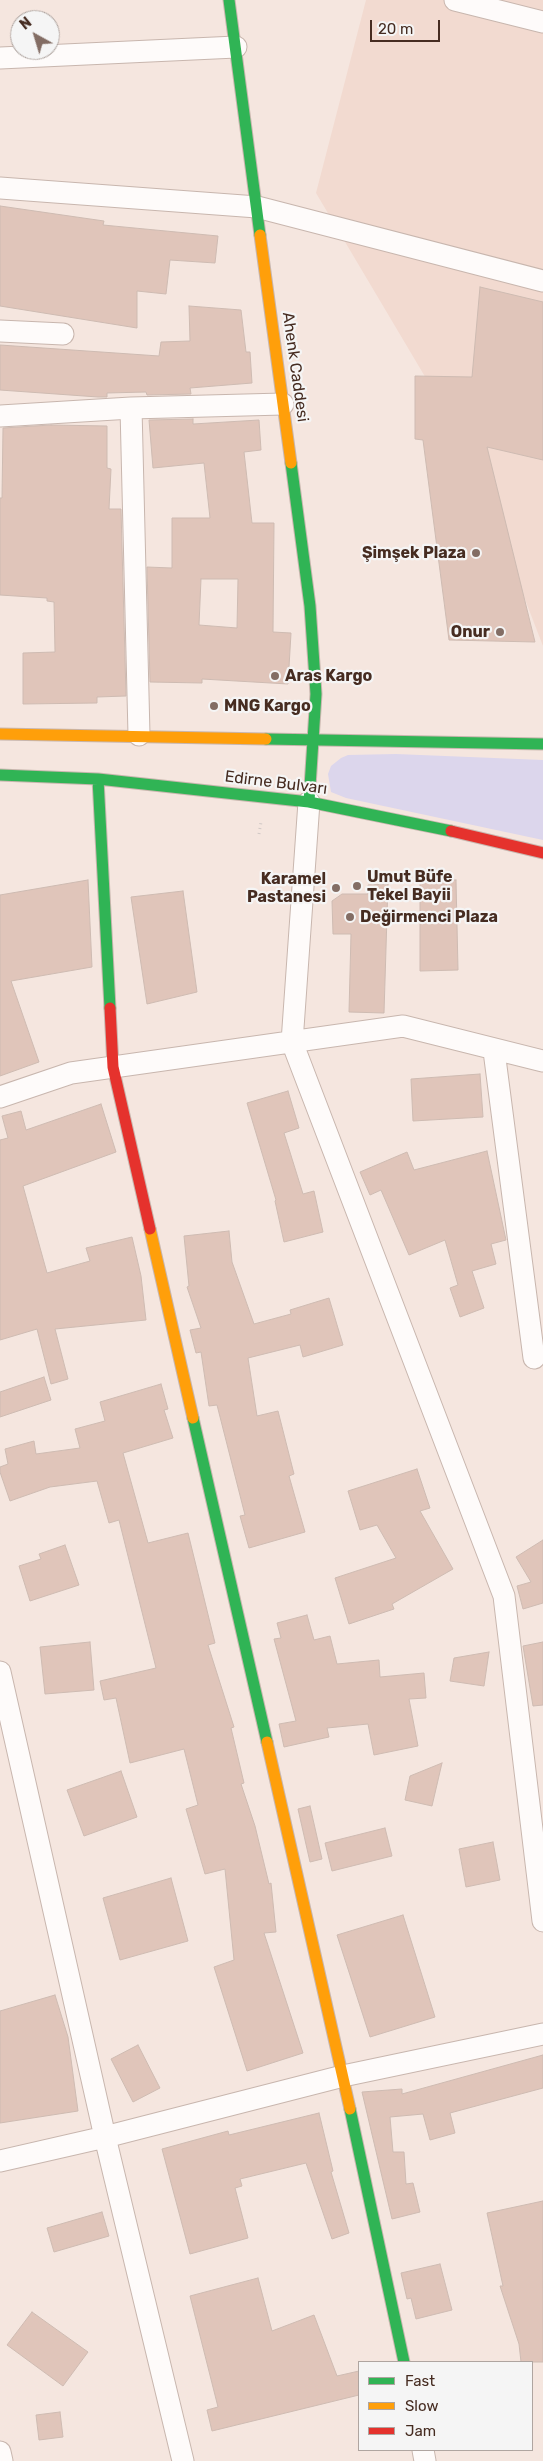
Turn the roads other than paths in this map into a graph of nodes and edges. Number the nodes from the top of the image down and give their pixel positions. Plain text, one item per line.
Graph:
1 (229, 0) edge
2 (455, 0) edge
3 (543, 22) edge
4 (236, 47) junction
5 (0, 58) edge
6 (0, 188) edge
7 (257, 206) junction
8 (543, 281) edge
9 (0, 331) edge
10 (63, 334) dead end
11 (283, 404) junction
12 (131, 408) junction
13 (0, 416) edge
14 (0, 734) edge
15 (139, 735) junction
16 (313, 740) junction
17 (543, 744) edge
18 (0, 775) edge
19 (98, 779) junction
20 (309, 802) junction
21 (543, 853) edge
22 (292, 1042) junction
23 (494, 1051) junction
24 (543, 1061) edge
25 (113, 1067) junction
26 (0, 1097) edge
27 (534, 1358) dead end
28 (0, 1672) edge
29 (543, 1921) edge
30 (543, 2034) edge
31 (343, 2076) junction
32 (105, 2137) junction
33 (0, 2161) edge
34 (404, 2361) edge
35 (0, 2452) edge
36 (2, 2461) edge
37 (183, 2461) edge

1 - 4 main road, Ahenk Caddesi
2 - 3 street
4 - 5 street
4 - 7 main road, Ahenk Caddesi
6 - 7 street
7 - 8 street
7 - 11 main road, Ahenk Caddesi
9 - 10 street
11 - 12 street
11 - 16 main road, Ahenk Caddesi
12 - 13 street
12 - 15 street
14 - 15 main road
15 - 16 main road
16 - 17 main road
16 - 20 main road, Ahenk Caddesi
18 - 19 main road, Edirne Bulvarı
19 - 20 main road, Edirne Bulvarı
19 - 25 main road
20 - 21 main road, Edirne Bulvarı
20 - 22 street
22 - 23 street
22 - 25 street
22 - 29 street
23 - 24 street
23 - 27 street
25 - 26 street
25 - 31 main road
28 - 32 street
30 - 31 street
31 - 32 street
31 - 34 main road
32 - 33 street
32 - 37 street
35 - 36 street

